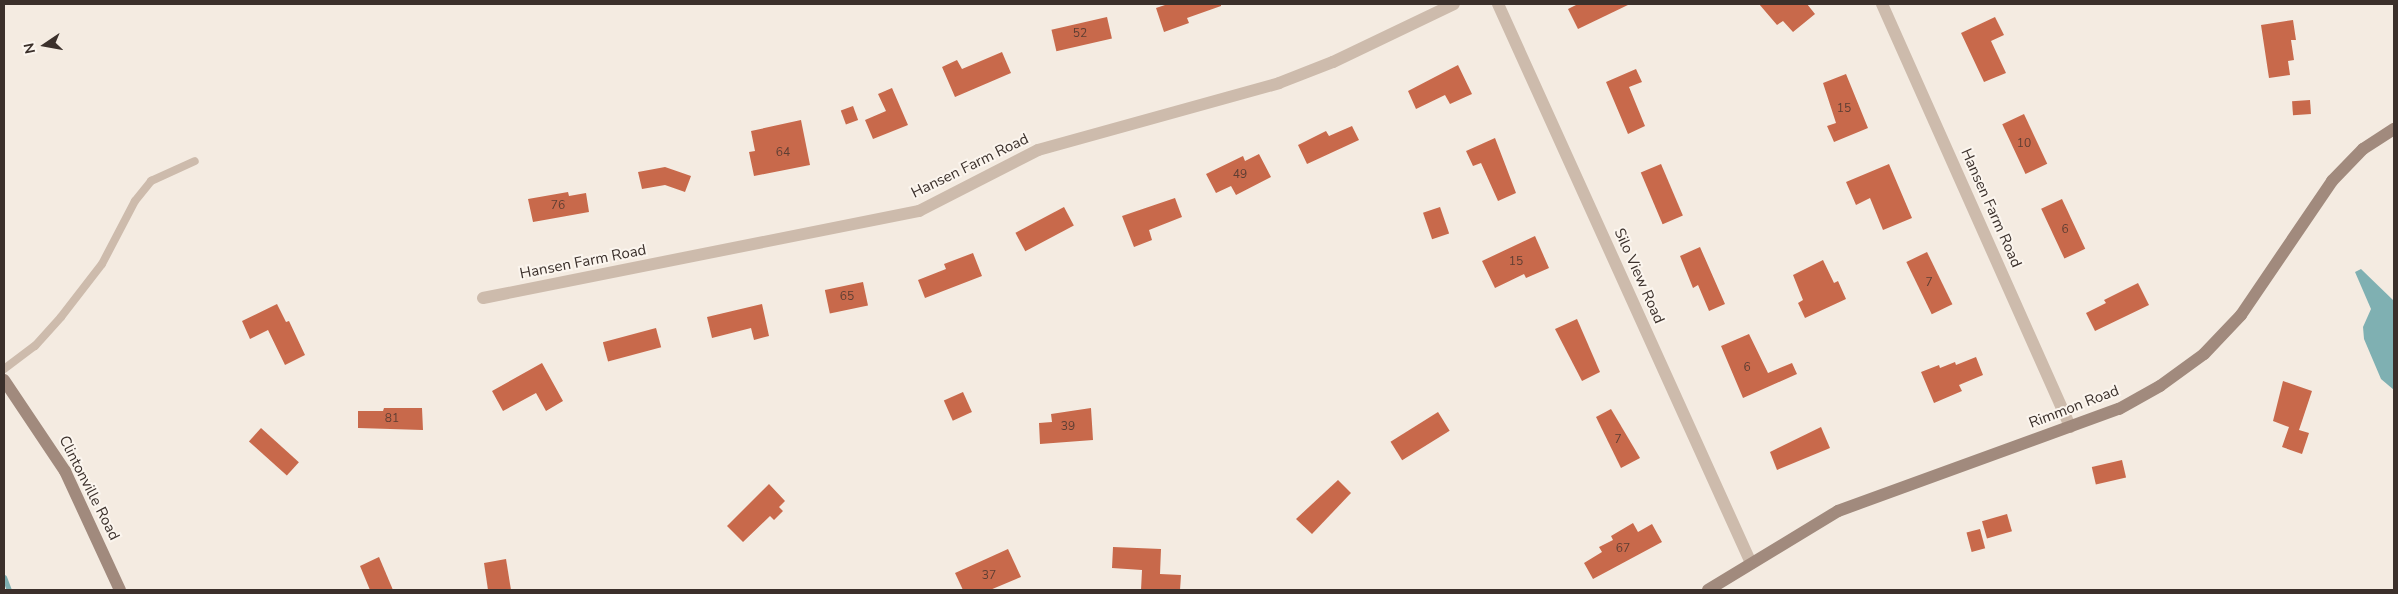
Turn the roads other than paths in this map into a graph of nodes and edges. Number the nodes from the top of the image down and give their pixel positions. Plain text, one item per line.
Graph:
1 (1454, 4) edge
2 (1498, 4) edge
3 (1882, 4) edge
4 (2394, 129) edge
5 (195, 160) dead end
6 (483, 298) dead end
7 (4, 369) edge
8 (4, 380) edge
9 (2070, 426) junction
10 (1751, 562) junction
11 (120, 590) edge
12 (1708, 590) edge

1 - 6 street, Hansen Farm Road
2 - 10 street, Silo View Road
3 - 9 street, Hansen Farm Road
4 - 9 street, Rimmon Road
5 - 7 lane
8 - 11 street, Clintonville Road
9 - 10 street, Rimmon Road
10 - 12 street, Rimmon Road

